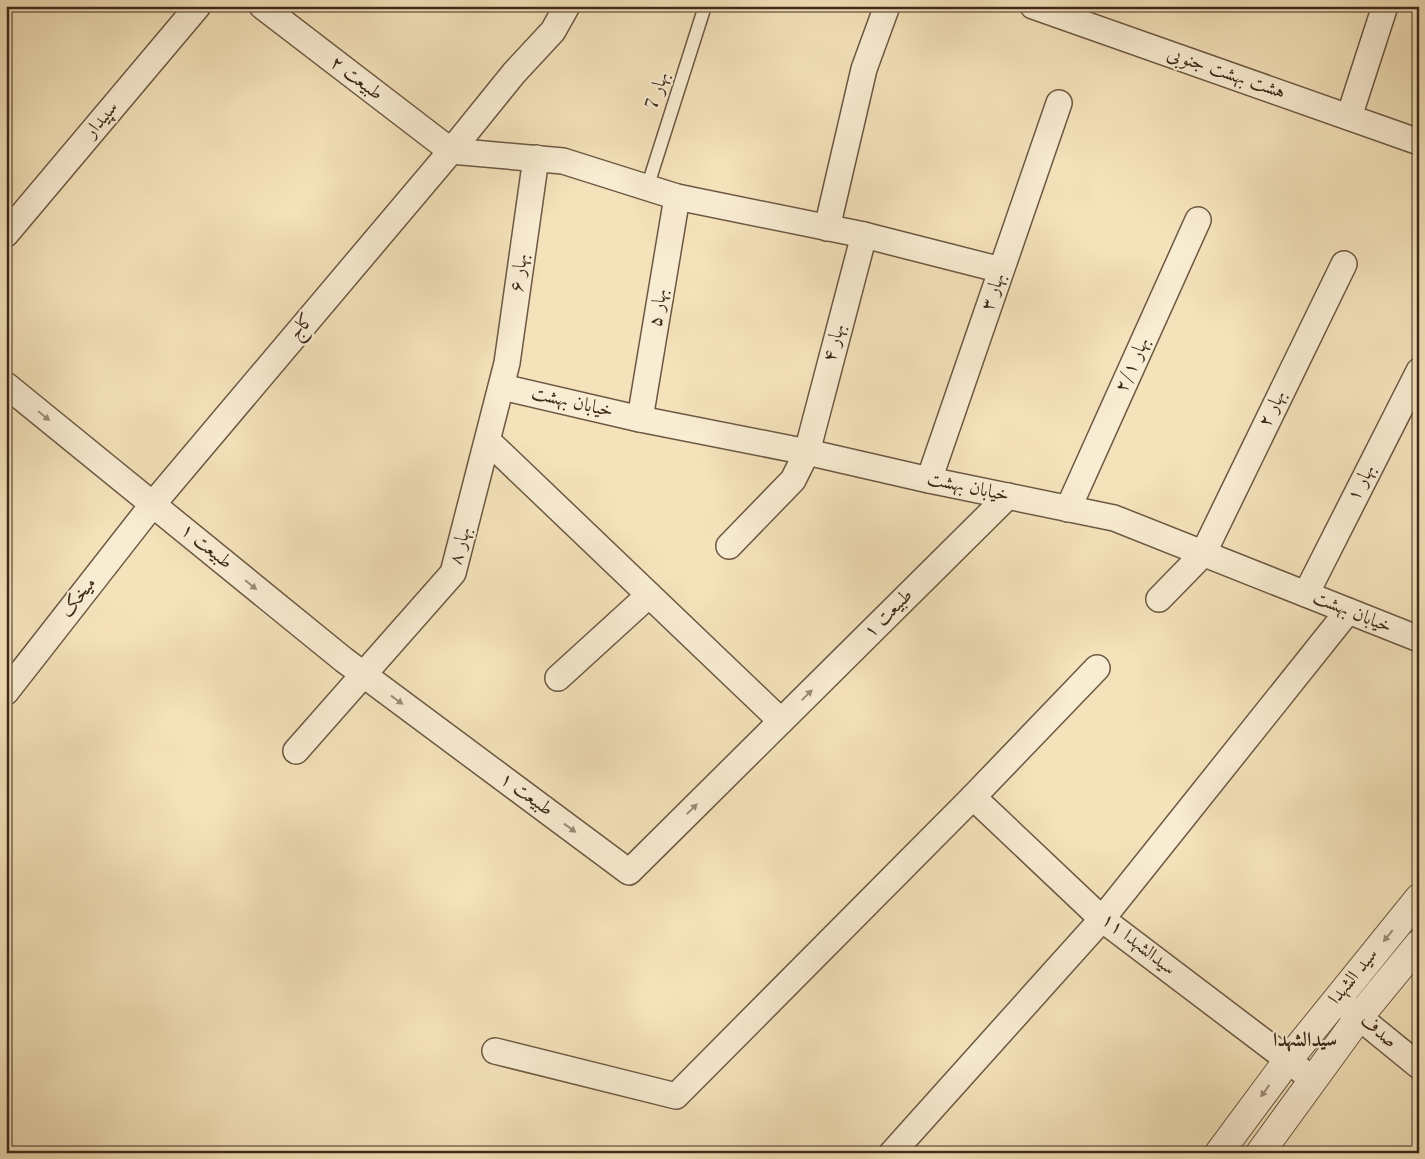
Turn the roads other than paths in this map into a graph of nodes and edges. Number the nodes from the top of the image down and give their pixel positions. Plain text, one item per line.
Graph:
1 (198, 6) edge
2 (262, 6) edge
3 (567, 6) edge
4 (705, 6) edge
5 (887, 6) edge
6 (1385, 6) edge
7 (1040, 7) edge
8 (1059, 104) dead end
9 (1349, 117) junction
10 (1419, 142) edge
11 (450, 151) junction
12 (536, 158) junction
13 (647, 188) junction
14 (677, 197) junction
15 (1198, 220) dead end
16 (827, 228) junction
17 (6, 234) edge
18 (864, 235) junction
19 (1344, 264) dead end
20 (1001, 270) junction
21 (1419, 371) edge
22 (6, 385) edge
23 (502, 387) junction
24 (640, 419) junction
25 (488, 441) junction
26 (807, 452) junction
27 (929, 480) junction
28 (1008, 496) junction
29 (153, 504) junction
30 (1068, 509) junction
31 (729, 546) dead end
32 (1203, 554) junction
33 (1306, 594) junction
34 (649, 595) junction
35 (1159, 599) dead end
36 (1348, 611) junction
37 (1419, 639) edge
38 (1098, 668) dead end
39 (364, 675) junction
40 (558, 678) dead end
41 (6, 692) edge
42 (781, 721) junction
43 (296, 751) dead end
44 (973, 797) junction
45 (1419, 898) edge
46 (1102, 919) junction
47 (1419, 944) edge
48 (1336, 999) junction
49 (1359, 1017) junction
50 (495, 1051) dead end
51 (1288, 1060) junction
52 (1419, 1066) edge
53 (1313, 1080) junction
54 (892, 1153) edge
55 (1219, 1153) edge
56 (1260, 1153) edge

1 - 17 street, سپیدار
2 - 11 street, طبیعت ۲
3 - 11 street, کاج
4 - 13 lane, بهار 7
5 - 16 street
6 - 9 street
7 - 9 street, هشت بهشت جنوبی
8 - 20 street, بهار ۳
9 - 10 street, هشت بهشت جنوبی
11 - 12 street
11 - 29 street, کاج
12 - 13 street
12 - 23 street, بهار ۶
13 - 14 street
14 - 16 street
14 - 24 street, بهار ۵
15 - 30 street, بهار ۲/۱
16 - 18 street
18 - 20 street
18 - 26 street, بهار ۴
19 - 32 street, بهار ۲
20 - 27 street, بهار ۳
21 - 33 street, بهار ۱
22 -> 29 street, طبیعت ۱
23 - 24 street, خیابان بهشت
23 - 25 street, بهار ۸
24 - 26 street, خیابان بهشت
25 - 34 street
25 - 39 street, بهار ۸
26 - 27 street, خیابان بهشت
26 - 31 street, بهار ۴
27 - 28 street, خیابان بهشت
28 - 30 street, خیابان بهشت
42 -> 28 street, طبیعت ۱
29 -> 39 street, طبیعت ۱
29 - 41 street, میخک
30 - 32 street, خیابان بهشت
32 - 33 street, خیابان بهشت
32 - 35 street, بهار ۲
33 - 36 street, خیابان بهشت
34 - 40 street
34 - 42 street
36 - 37 street, خیابان بهشت
36 - 46 street
38 - 44 street
39 -> 42 street, طبیعت ۱
39 - 43 street, بهار ۸
44 - 46 street, سیدالشهدا ۱۱
44 - 50 street
45 -> 48 street, سید الشهدا
46 - 51 street, سیدالشهدا ۱۱
46 - 54 street
47 - 49 street, سید الشهدا
48 - 49 street, صدف
48 - 51 street, سید الشهدا
49 - 52 street, صدف
49 - 53 street, سید الشهدا
51 - 53 street, سیدالشهدا ۱۱
51 -> 55 street, سید الشهدا
53 - 56 street, سید الشهدا

